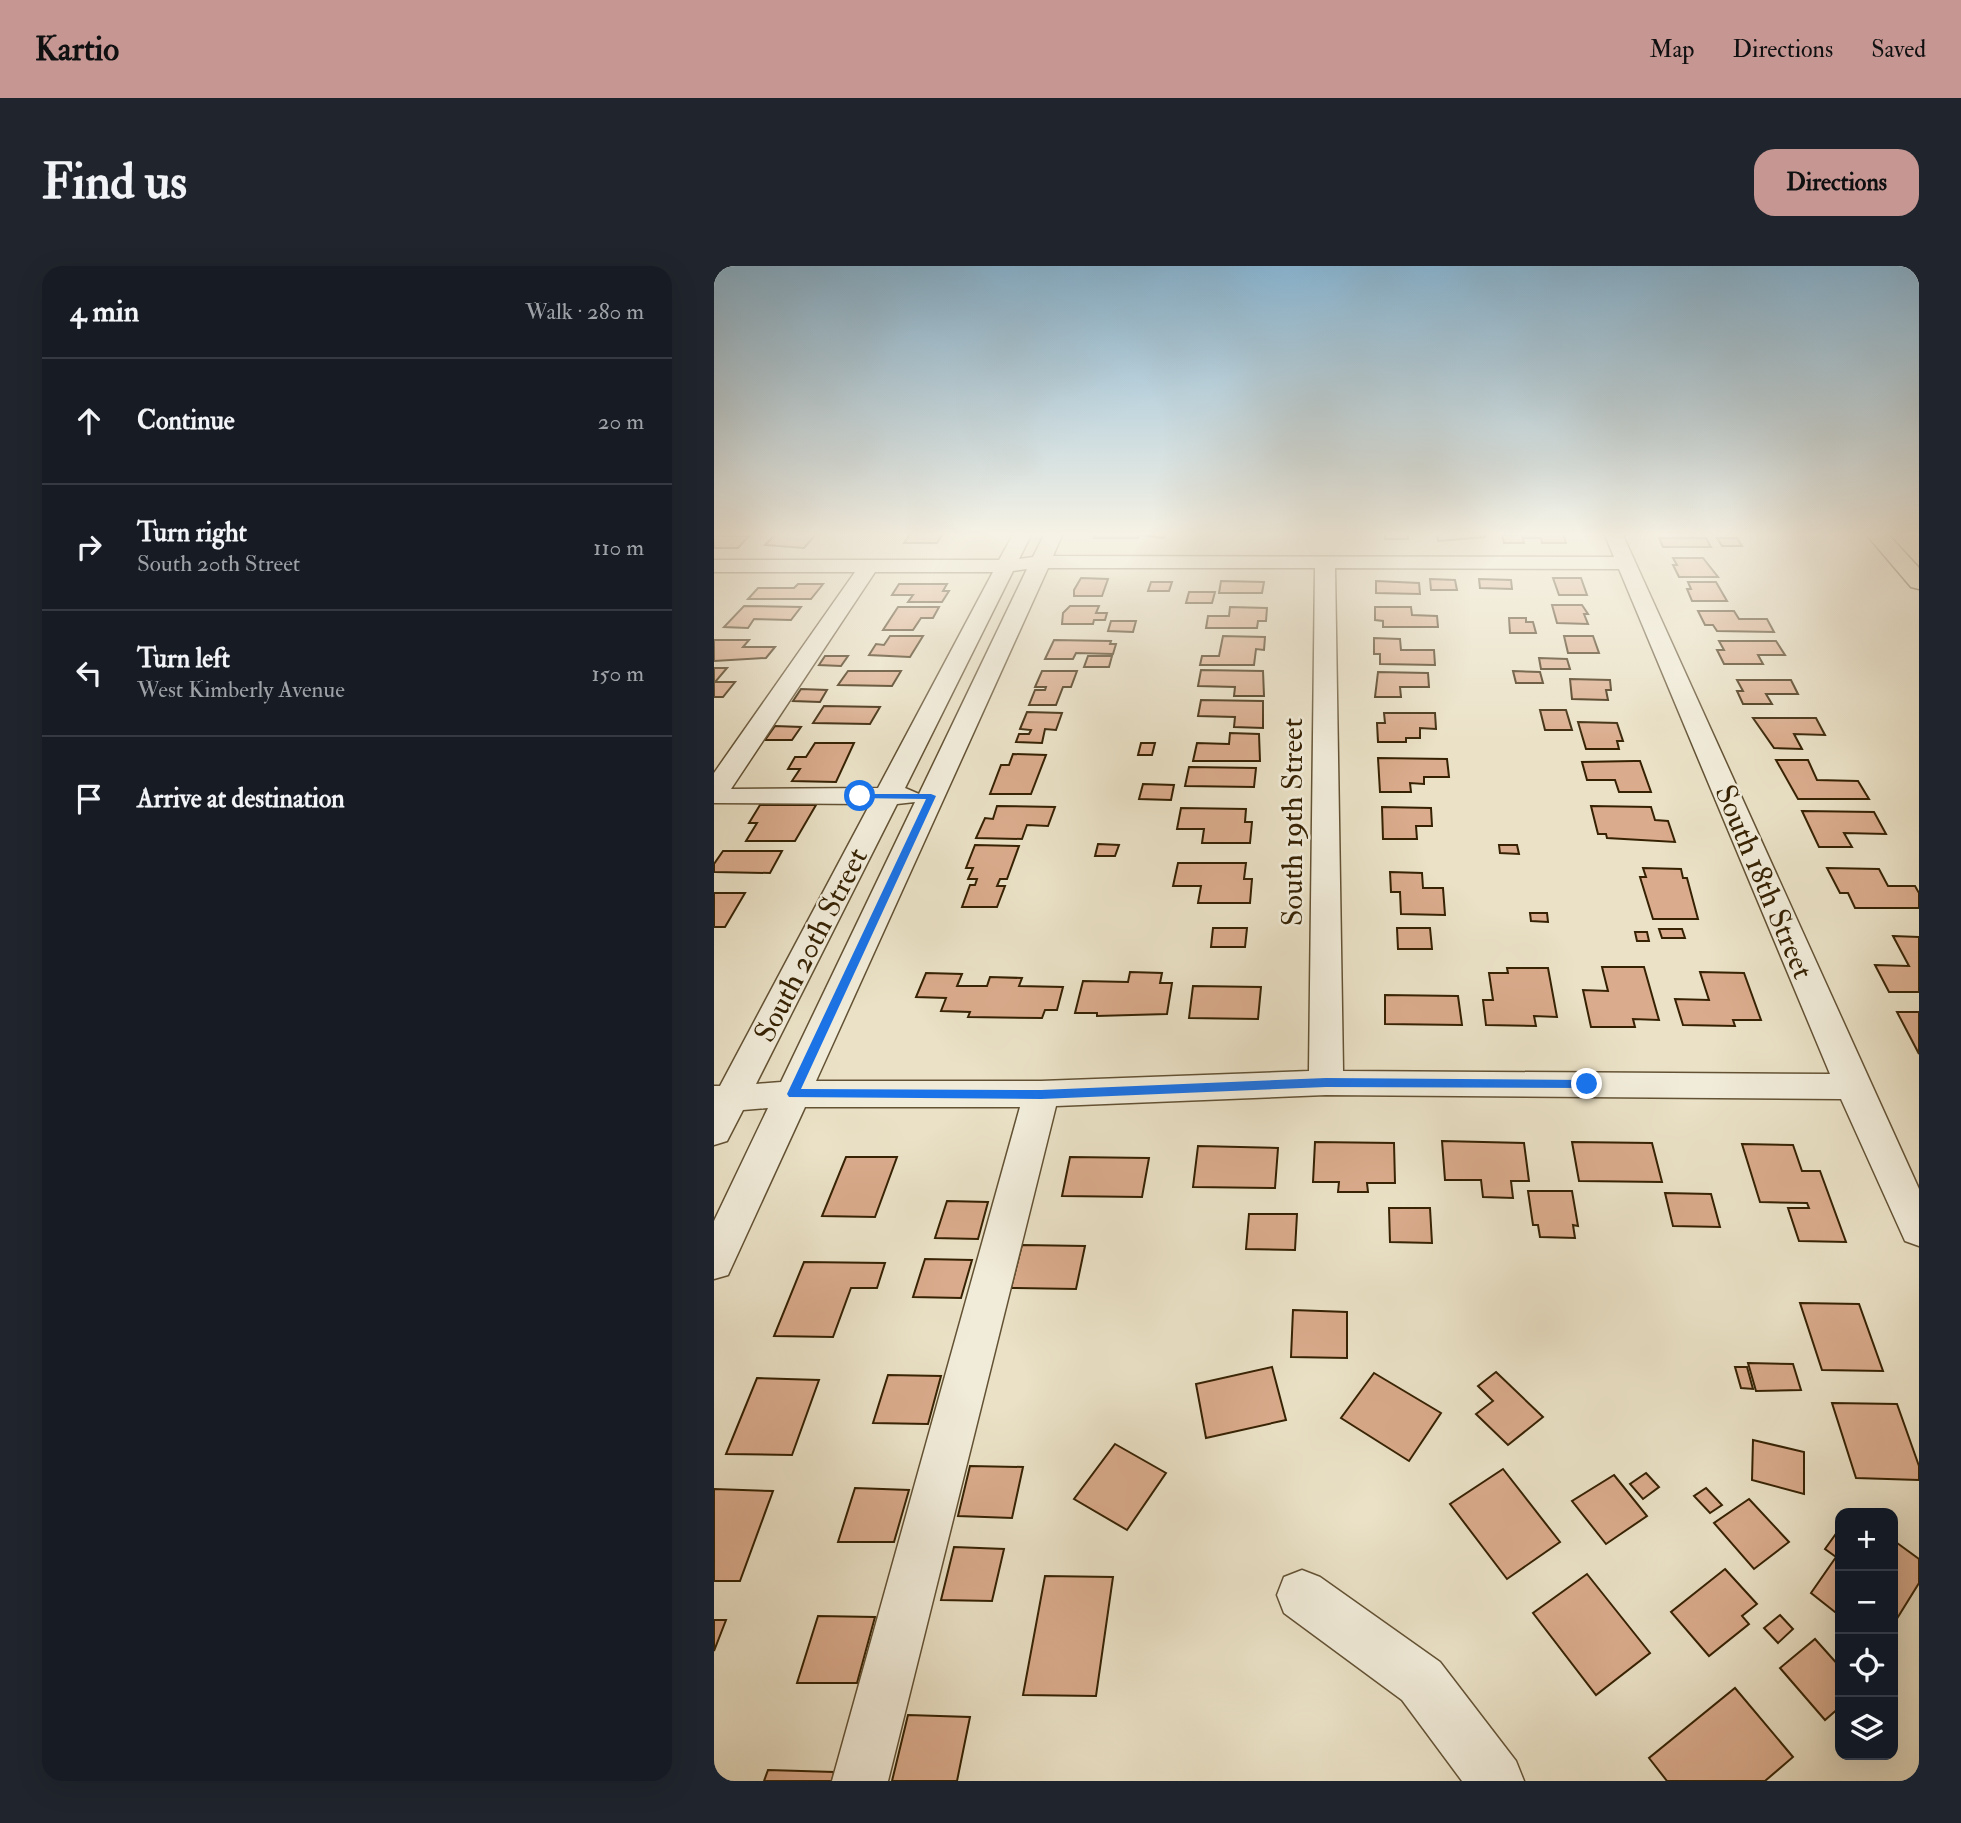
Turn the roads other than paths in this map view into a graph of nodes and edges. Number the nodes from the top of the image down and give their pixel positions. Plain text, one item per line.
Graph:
1 (843, 604) edge
2 (987, 604) edge
3 (1021, 604) edge
4 (1325, 604) edge
5 (1645, 604) edge
6 (888, 796) junction
7 (931, 796) junction
8 (1326, 1083) junction
9 (1853, 1087) junction
10 (793, 1094) junction
11 (1041, 1094) junction
12 (723, 1099) edge
13 (714, 1132) edge
14 (1919, 1230) edge
15 (714, 1263) edge
16 (1302, 1595) dead end
17 (860, 1781) edge
18 (1496, 1781) edge

1 - 6 street
2 - 6 street, South 20th Street
3 - 7 street, South 20th Street
4 - 8 street, South 19th Street
5 - 9 street, South 18th Street
6 - 7 street
6 - 12 street, South 20th Street
7 - 10 street, South 20th Street
8 - 9 street
8 - 11 street
9 - 14 street, South 18th Street
10 - 11 street
10 - 12 street
10 - 15 street, South 20th Street
11 - 17 street
12 - 13 street, South 20th Street
16 - 18 street

